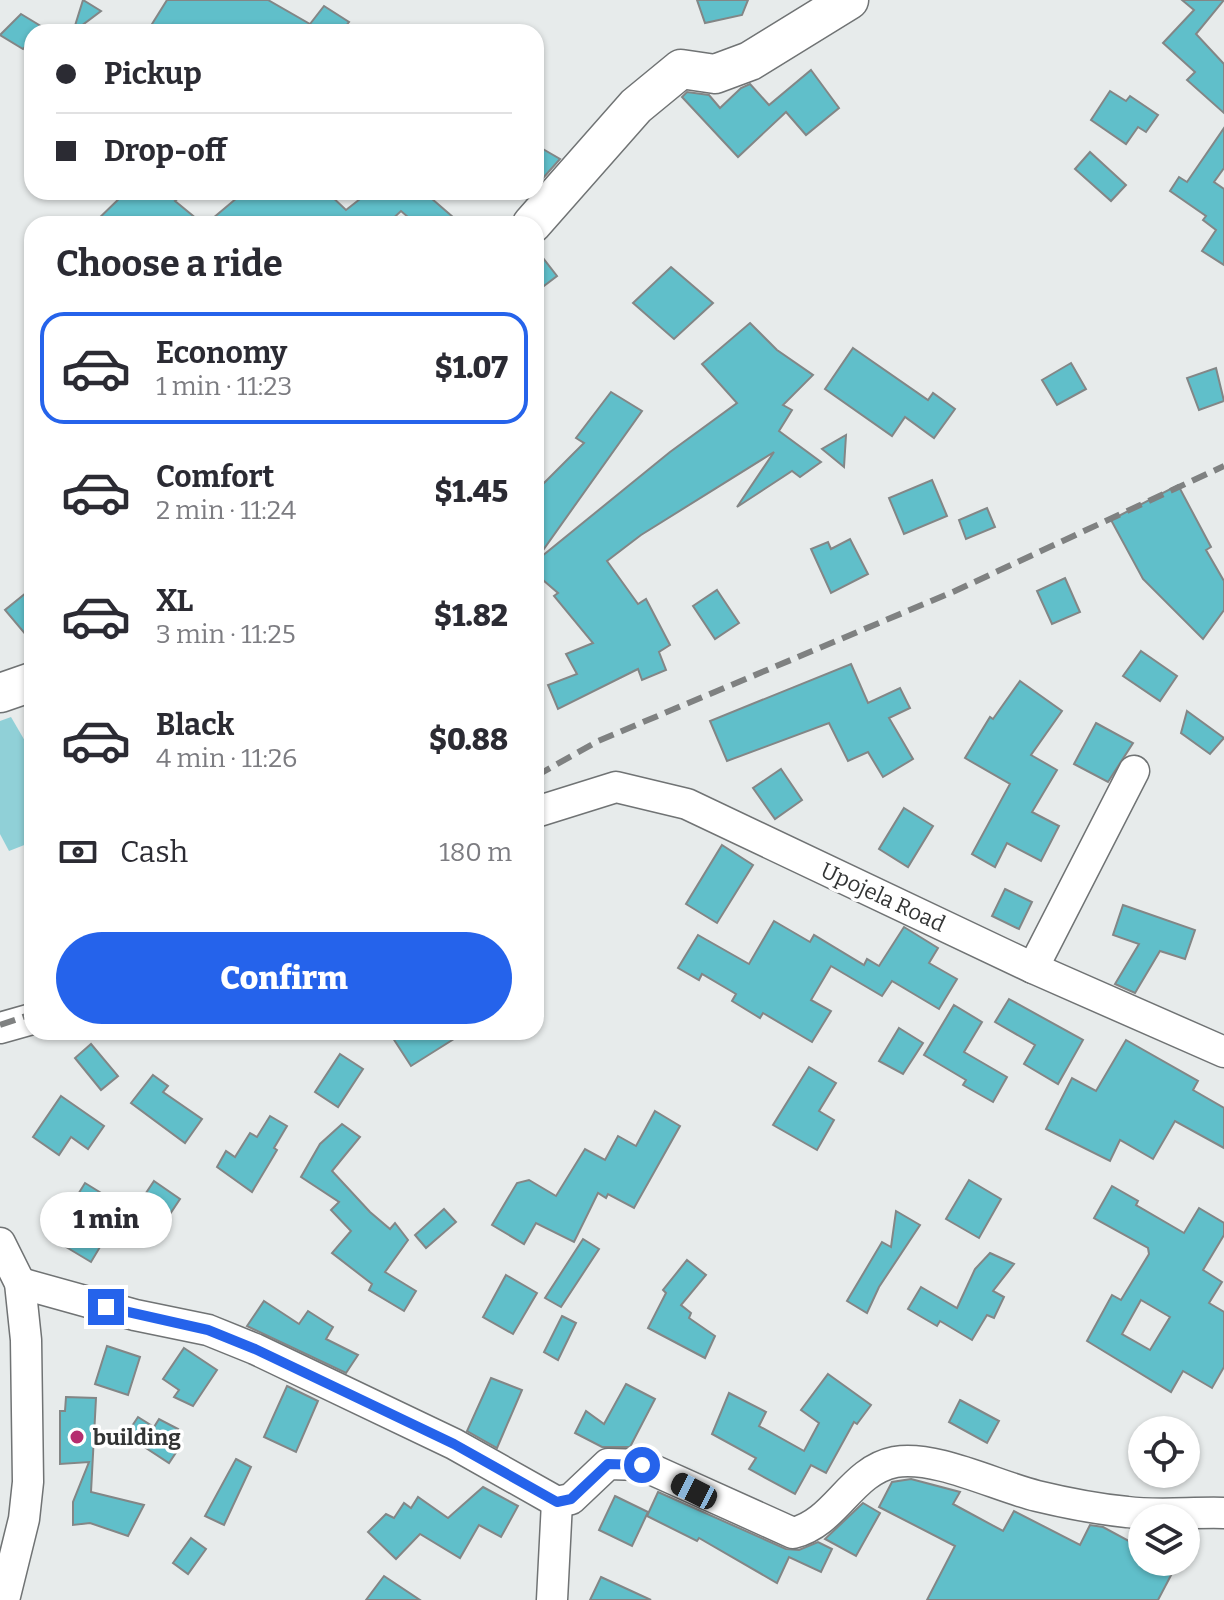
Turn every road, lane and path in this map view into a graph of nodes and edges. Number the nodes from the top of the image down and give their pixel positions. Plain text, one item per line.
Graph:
1 (849, 0) edge
2 (539, 216) edge
3 (24, 685) edge
4 (0, 693) edge
5 (1134, 771) dead end
6 (544, 810) edge
7 (1033, 968) junction
8 (24, 1021) edge
9 (0, 1028) edge
10 (1224, 1052) edge
11 (0, 1243) edge
12 (20, 1283) junction
13 (557, 1502) junction
14 (1224, 1513) edge
15 (4, 1600) edge
16 (552, 1600) edge

1 - 2 main road
3 - 4 main road
5 - 7 street
6 - 7 street, Upojela Road
7 - 10 street, Upojela Road
8 - 9 street
11 - 12 street
12 - 13 street
12 - 15 street
13 - 14 street
13 - 16 street

